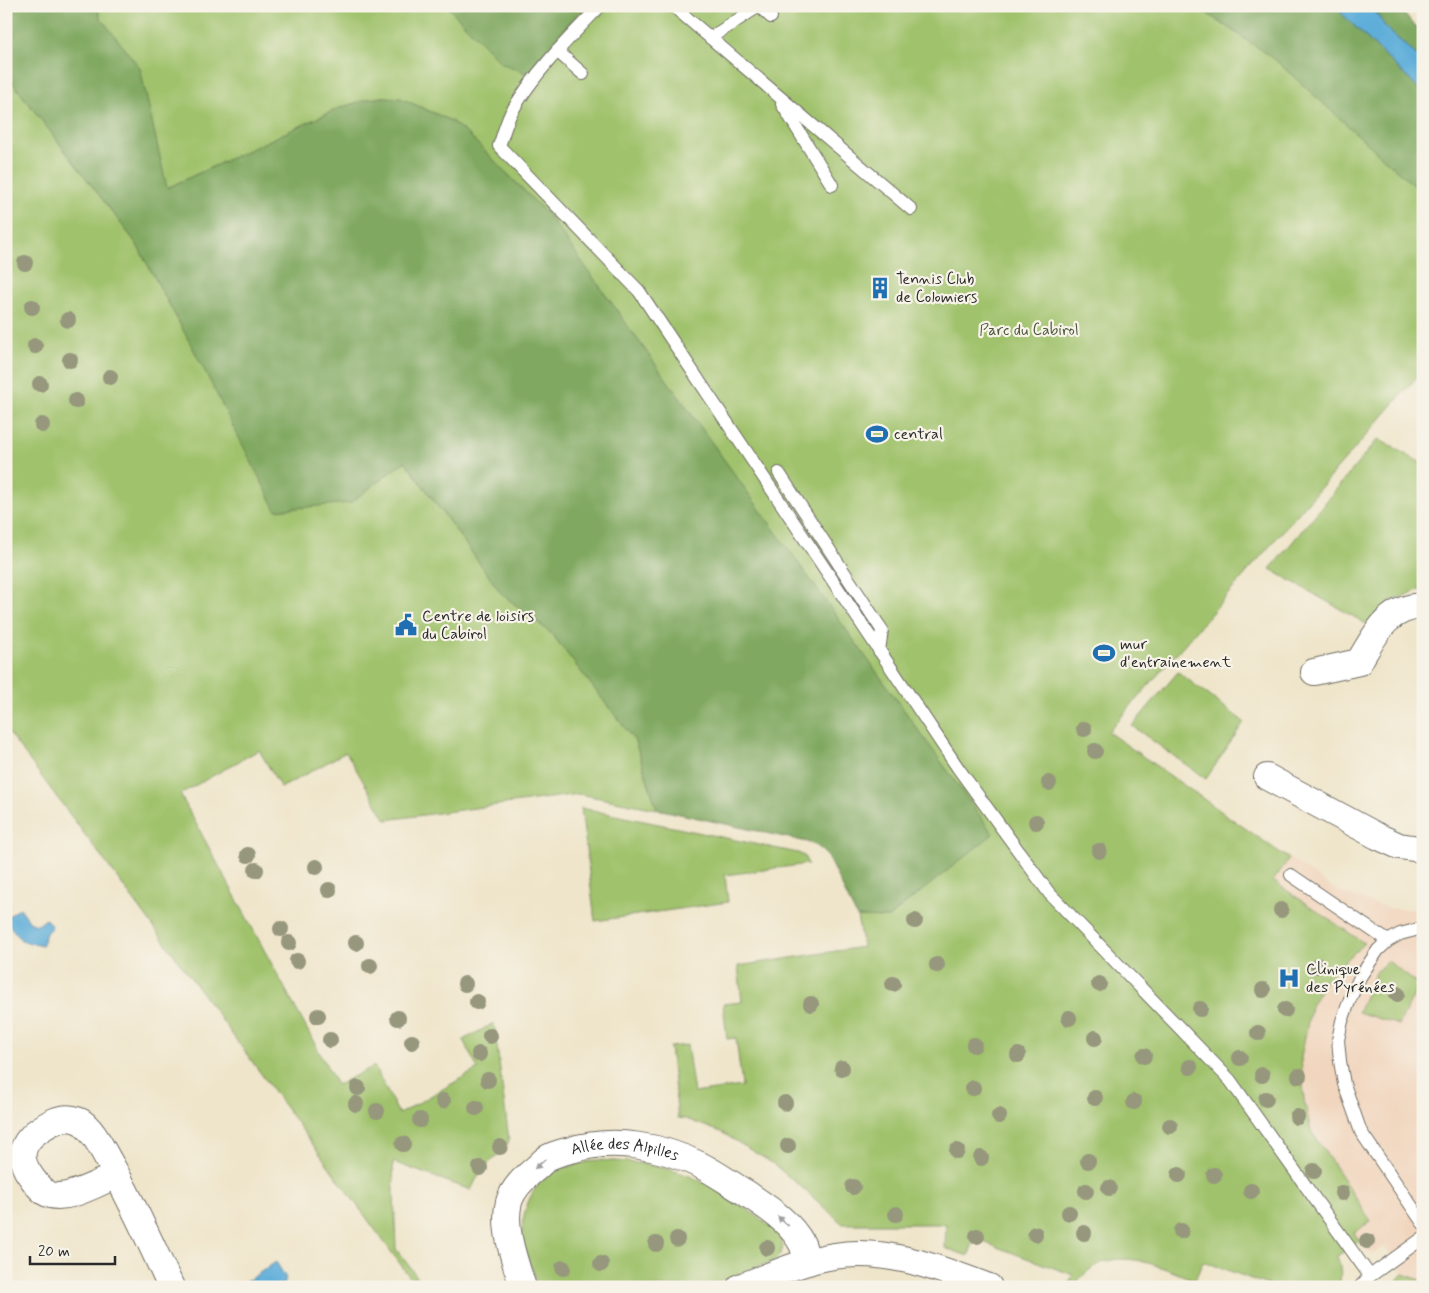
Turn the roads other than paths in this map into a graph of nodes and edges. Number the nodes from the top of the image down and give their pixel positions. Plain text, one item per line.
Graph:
1 (600, 6) edge
2 (673, 6) edge
3 (771, 17) dead end
4 (710, 38) junction
5 (557, 51) junction
6 (583, 74) dead end
7 (776, 94) junction
8 (832, 185) dead end
9 (911, 210) dead end
10 (778, 473) dead end
11 (1423, 606) edge
12 (879, 651) junction
13 (1314, 672) dead end
14 (1267, 777) dead end
15 (1423, 848) edge
16 (1291, 875) dead end
17 (1423, 928) edge
18 (1388, 941) junction
19 (117, 1175) dead end
20 (1423, 1224) edge
21 (1423, 1238) edge
22 (797, 1273) edge
23 (1370, 1276) junction
24 (171, 1287) edge
25 (523, 1287) edge
26 (740, 1287) edge
27 (989, 1287) edge
28 (1360, 1287) edge

1 - 5 lane
2 - 4 lane
3 - 4 lane
4 - 7 lane
5 - 6 lane
5 - 12 lane
7 - 8 lane
7 - 9 lane
10 - 12 lane
11 - 13 street
12 - 23 lane
14 - 15 street
16 - 18 lane
17 - 18 lane
18 - 20 lane
19 - 24 street
21 - 23 lane
22 -> 25 street, Allée des Alpilles
22 - 26 street
22 - 27 street
23 - 28 lane

